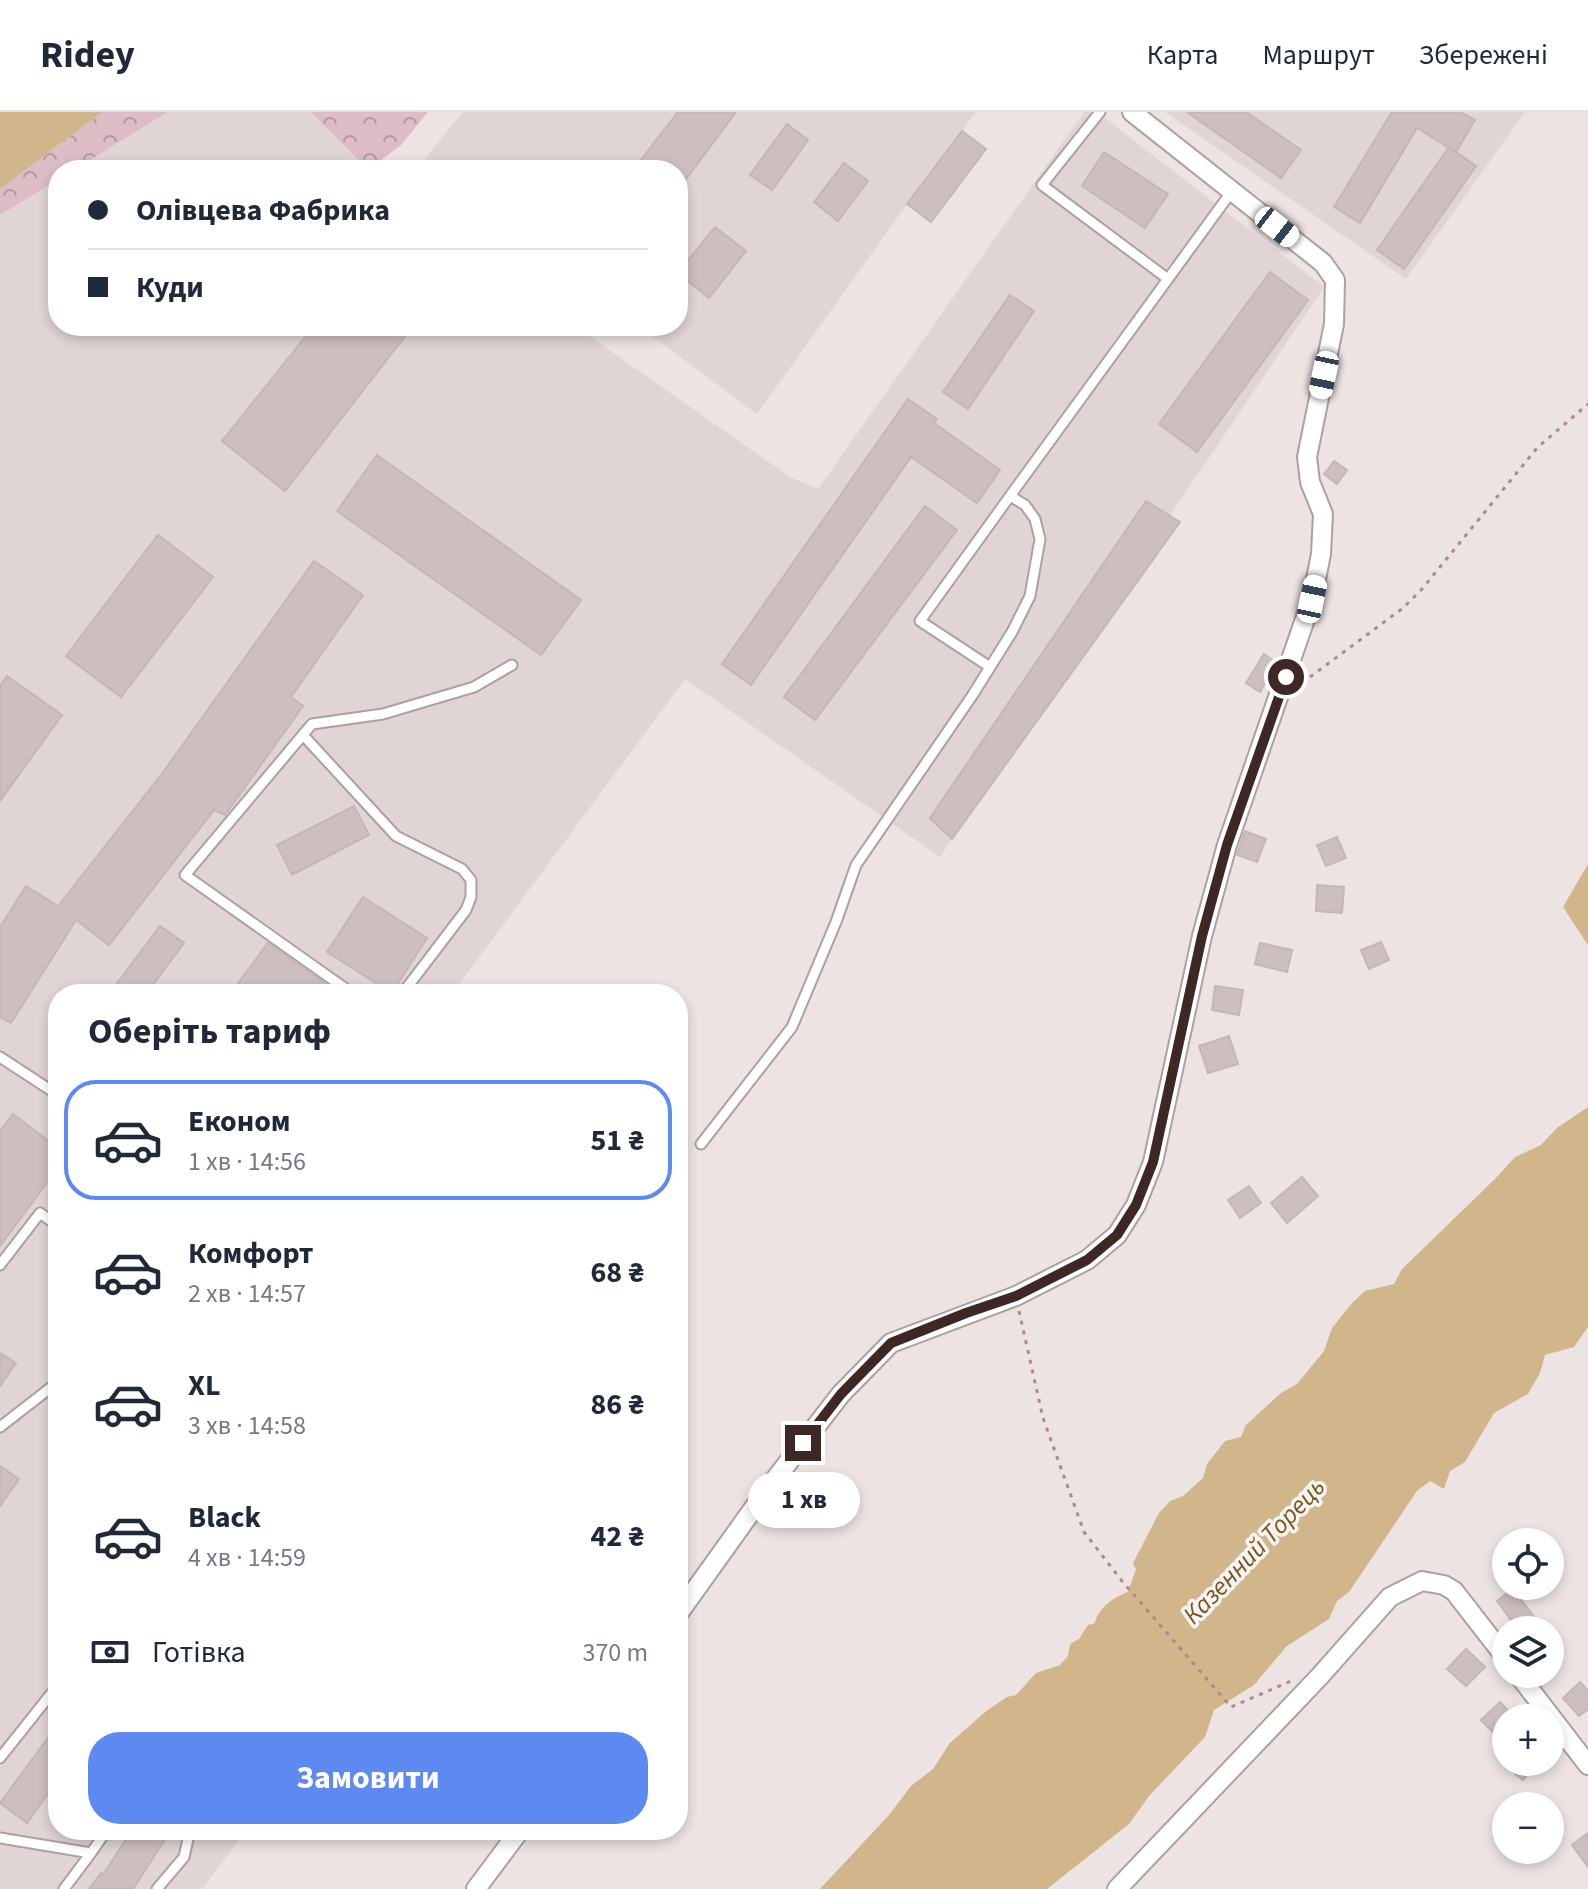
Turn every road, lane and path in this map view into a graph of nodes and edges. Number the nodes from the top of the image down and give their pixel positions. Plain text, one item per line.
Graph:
1 (1100, 112) edge
2 (1132, 112) edge
3 (1232, 191) junction
4 (1168, 279) junction
5 (1588, 404) edge
6 (1010, 496) junction
7 (512, 665) dead end
8 (990, 667) junction
9 (1277, 703) junction
10 (303, 735) junction
11 (339, 984) edge
12 (410, 984) edge
13 (0, 1057) edge
14 (48, 1088) edge
15 (701, 1144) dead end
16 (48, 1219) edge
17 (0, 1265) edge
18 (1016, 1296) junction
19 (48, 1390) edge
20 (0, 1427) edge
21 (688, 1600) edge
22 (1492, 1640) edge
23 (1320, 1676) junction
24 (1529, 1688) edge
25 (48, 1705) edge
26 (0, 1758) edge
27 (1588, 1765) edge
28 (0, 1838) edge
29 (100, 1840) edge
30 (188, 1840) edge
31 (513, 1840) edge
32 (91, 1853) junction
33 (64, 1889) edge
34 (157, 1889) edge
35 (476, 1889) edge
36 (1117, 1889) edge

1 - 4 lane
2 - 3 street
3 - 4 lane
3 - 9 street
4 - 6 lane
5 - 9 path
6 - 8 lane
6 - 8 lane
7 - 10 lane
8 - 15 lane
9 - 18 street
10 - 11 lane
10 - 12 lane
13 - 14 lane
16 - 17 lane
18 - 21 street
18 - 23 path
19 - 20 lane
22 - 23 street
23 - 36 street
24 - 27 street
25 - 26 lane
28 - 32 lane
29 - 32 lane
30 - 34 lane
31 - 35 street
32 - 33 lane

